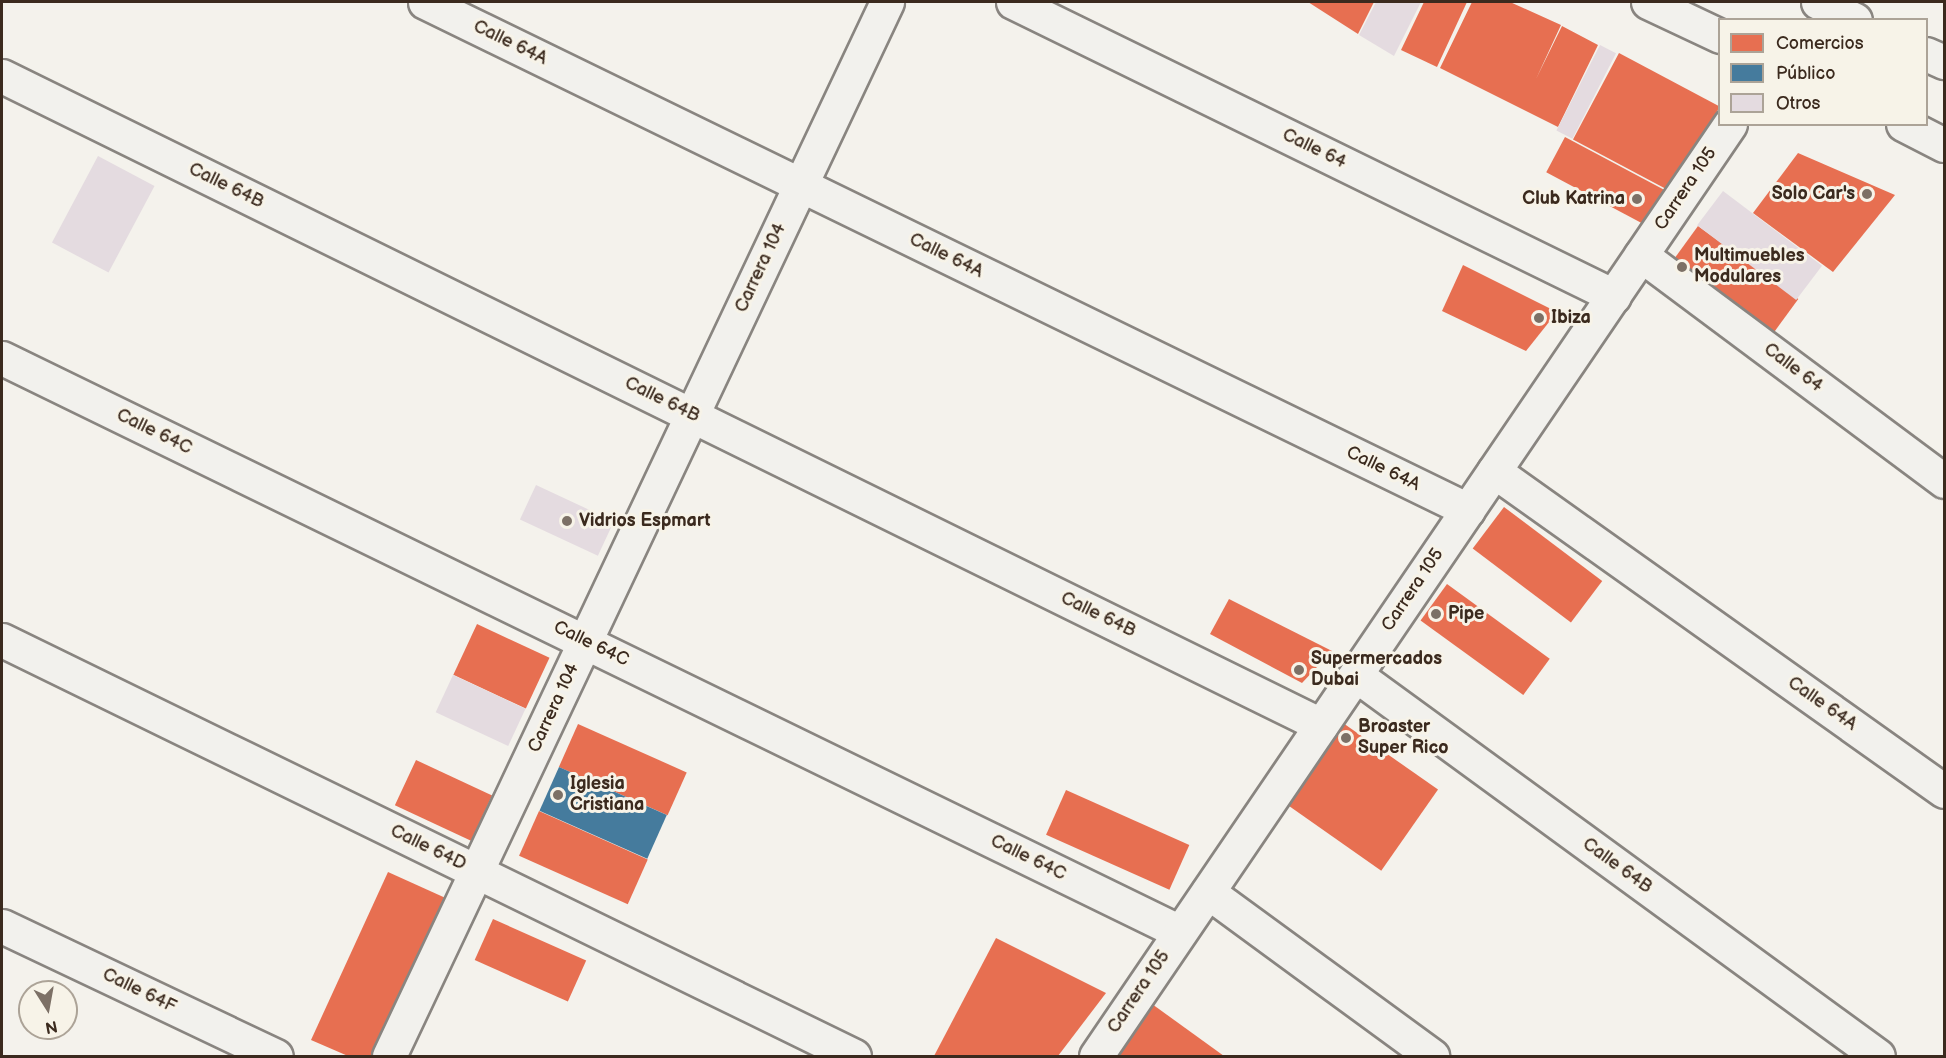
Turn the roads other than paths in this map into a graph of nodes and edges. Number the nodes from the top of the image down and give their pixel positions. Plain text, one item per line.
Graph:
1 (425, 2) edge
2 (887, 2) edge
3 (1013, 2) edge
4 (1648, 2) edge
5 (1816, 2) edge
6 (1804, 18) edge
7 (1851, 18) edge
8 (1718, 36) edge
9 (1928, 55) edge
10 (1944, 62) edge
11 (2, 76) edge
12 (1729, 126) edge
13 (1907, 126) edge
14 (1944, 145) edge
15 (800, 185) junction
16 (1641, 255) junction
17 (1614, 296) junction
18 (2, 358) edge
19 (692, 414) junction
20 (1494, 471) junction
21 (1944, 481) edge
22 (1468, 510) junction
23 (2, 640) edge
24 (585, 641) junction
25 (1356, 675) junction
26 (1321, 725) junction
27 (1944, 791) edge
28 (477, 871) junction
29 (1208, 892) junction
30 (2, 926) edge
31 (1180, 932) junction
32 (276, 1056) edge
33 (389, 1056) edge
34 (854, 1056) edge
35 (1096, 1056) edge
36 (1432, 1056) edge
37 (1878, 1056) edge

1 - 15 street, Calle 64A
2 - 15 street, Carrera 104
3 - 17 street, Calle 64
4 - 8 street
5 - 6 street
5 - 7 street
9 - 10 street
11 - 19 street, Calle 64B
12 - 16 street, Carrera 105
13 - 14 street
15 - 19 street, Carrera 104
15 - 22 street, Calle 64A
16 - 17 street, Carrera 105
16 - 21 street, Calle 64
17 - 20 street, Carrera 105
18 - 24 street, Calle 64C
19 - 24 street, Carrera 104
19 - 26 street, Calle 64B
20 - 22 street, Carrera 105
20 - 27 street, Calle 64A
22 - 25 street, Carrera 105
23 - 28 street, Calle 64D
24 - 28 street, Carrera 104
24 - 31 street, Calle 64C
25 - 26 street, Carrera 105
25 - 37 street, Calle 64B
26 - 29 street, Carrera 105
28 - 33 street, Carrera 104
28 - 34 street, Calle 64D
29 - 31 street, Carrera 105
29 - 36 street
30 - 32 street, Calle 64F
31 - 35 street, Carrera 105

